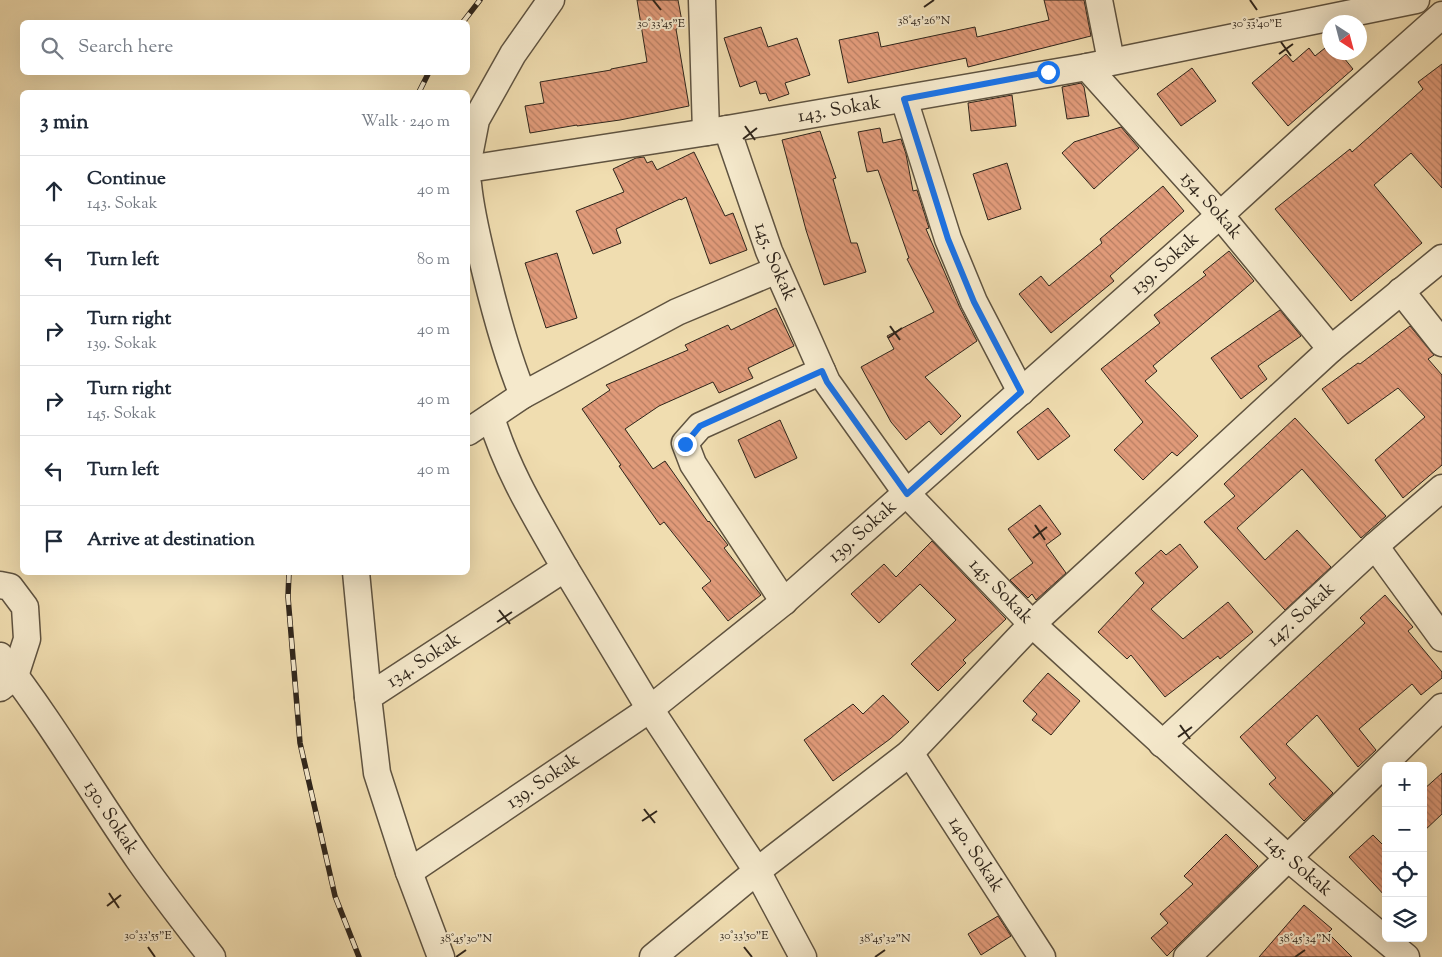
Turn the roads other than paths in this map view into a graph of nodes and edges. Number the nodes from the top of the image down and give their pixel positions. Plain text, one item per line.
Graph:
1 (551, 0) edge
2 (702, 0) edge
3 (1099, 0) edge
4 (1416, 0) edge
5 (1442, 15) edge
6 (1099, 64) junction
7 (904, 99) junction
8 (716, 130) junction
9 (470, 151) edge
10 (470, 169) edge
11 (470, 197) edge
12 (1220, 216) junction
13 (1442, 258) edge
14 (777, 270) junction
15 (1401, 291) junction
16 (1442, 343) edge
17 (1331, 349) junction
18 (822, 371) junction
19 (1021, 392) junction
20 (524, 394) junction
21 (491, 417) junction
22 (470, 431) edge
23 (1442, 488) edge
24 (907, 494) junction
25 (1375, 546) junction
26 (565, 568) junction
27 (356, 575) edge
28 (3, 589) edge
29 (784, 602) junction
30 (1032, 624) junction
31 (1442, 638) edge
32 (5, 673) edge
33 (368, 697) junction
34 (1442, 707) edge
35 (650, 710) junction
36 (1162, 744) junction
37 (910, 753) junction
38 (1288, 858) junction
39 (757, 871) junction
40 (409, 872) junction
41 (212, 957) edge
42 (441, 957) edge
43 (653, 957) edge
44 (803, 957) edge
45 (1042, 957) edge
46 (1187, 957) edge
47 (1406, 957) edge

1 - 9 street
2 - 8 street, 145. Sokak
3 - 6 street
4 - 6 street, 143. Sokak
5 - 12 street, 139. Sokak
6 - 7 street, 143. Sokak
6 - 12 street, 154. Sokak
7 - 8 street, 143. Sokak
7 - 19 street
8 - 10 street, 143. Sokak
8 - 14 street, 145. Sokak
11 - 20 street
12 - 17 street, 154. Sokak
12 - 19 street, 139. Sokak
13 - 15 street
14 - 18 street, 145. Sokak
14 - 20 street
15 - 16 street
15 - 17 street
17 - 30 street
18 - 24 street, 145. Sokak
18 - 29 street
19 - 24 street, 139. Sokak
20 - 21 street
21 - 22 street
21 - 26 street
23 - 25 street, 147. Sokak
24 - 29 street, 139. Sokak
24 - 30 street, 145. Sokak
25 - 31 street
25 - 36 street, 147. Sokak
26 - 33 street, 134. Sokak
26 - 35 street
27 - 33 street
28 - 32 street
29 - 35 street, 139. Sokak
30 - 36 street, 145. Sokak
30 - 37 street
32 - 41 street, 130. Sokak
33 - 40 street, 134. Sokak
34 - 38 street
35 - 39 street
35 - 40 street, 139. Sokak
36 - 38 street, 145. Sokak
37 - 39 street
37 - 45 street, 140. Sokak
38 - 46 street
38 - 47 street, 145. Sokak
39 - 43 street
39 - 44 street
40 - 42 street, 134. Sokak

